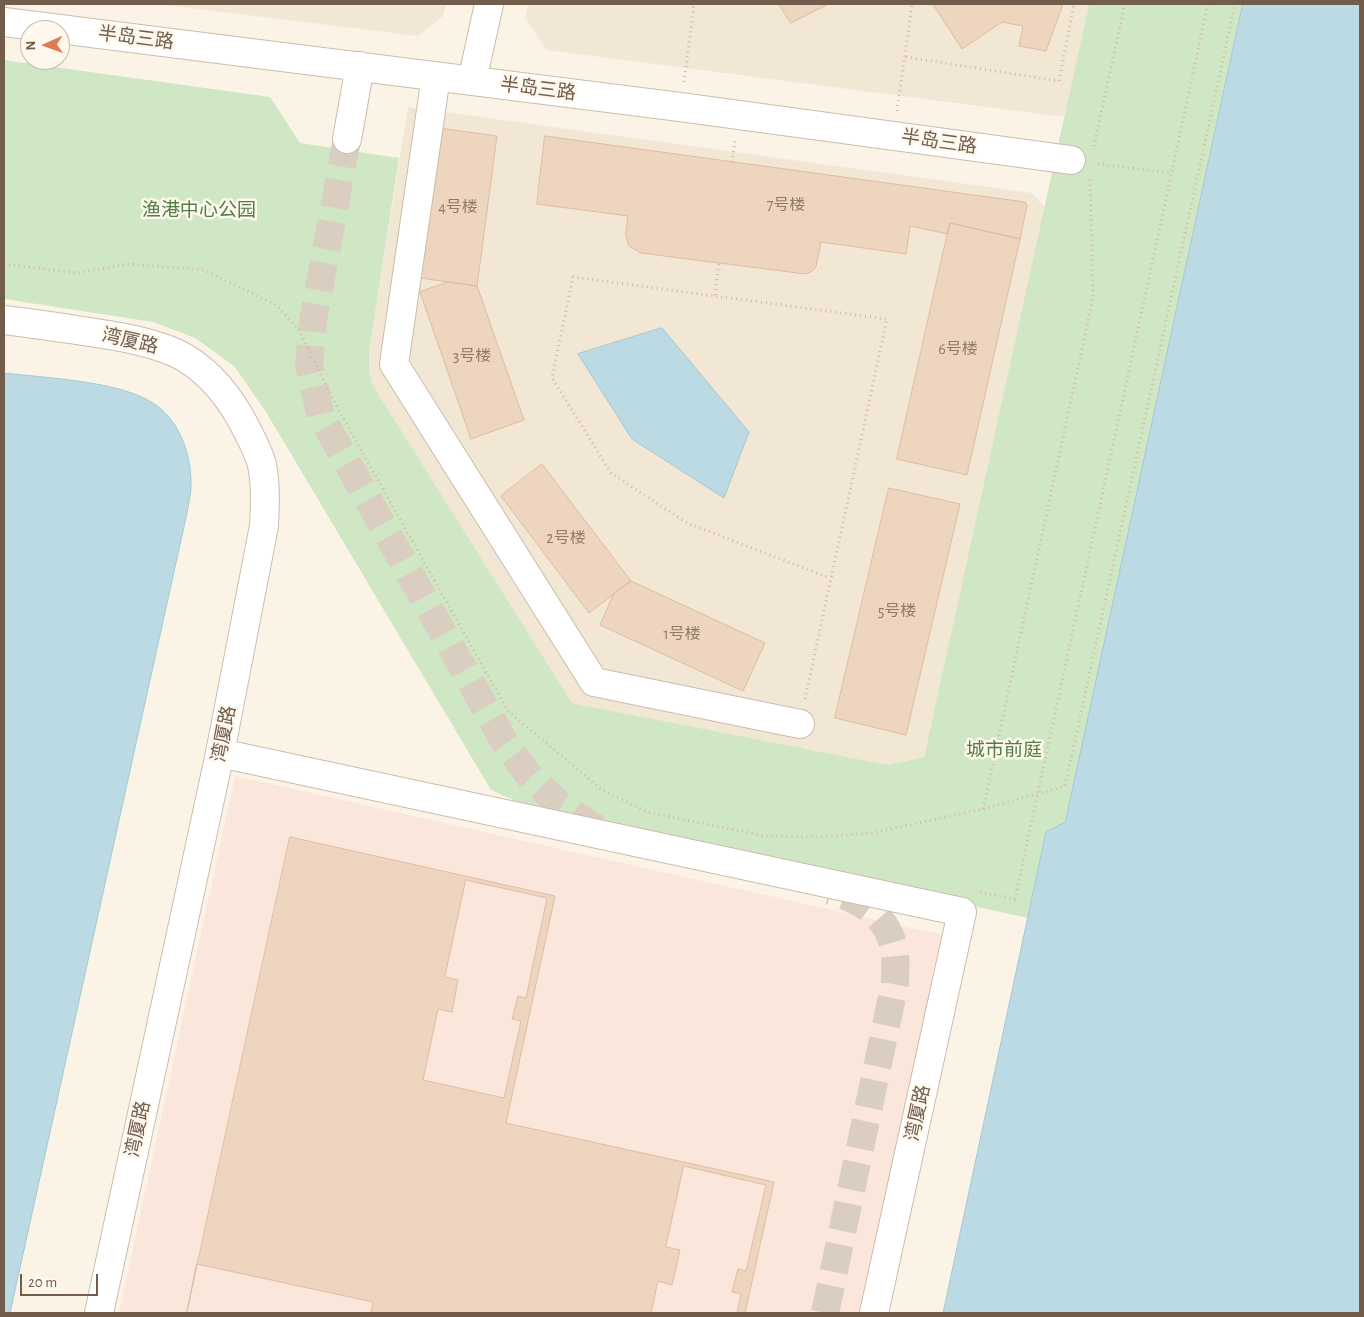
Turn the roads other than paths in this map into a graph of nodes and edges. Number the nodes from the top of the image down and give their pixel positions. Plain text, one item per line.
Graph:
1 (489, 4) edge
2 (4, 22) edge
3 (360, 66) junction
4 (436, 76) junction
5 (472, 81) junction
6 (347, 139) tunnel mouth
7 (1080, 161) road end
8 (4, 320) edge
9 (800, 724) road end
10 (220, 754) junction
11 (98, 1313) edge
12 (874, 1313) edge

1 - 5 street
2 - 3 street, 半岛三路
3 - 4 street, 半岛三路
3 - 6 street
4 - 5 street, 半岛三路
4 - 9 street
5 - 7 street, 半岛三路
8 - 10 street, 湾厦路
10 - 11 street, 湾厦路
10 - 12 street, 湾厦路

